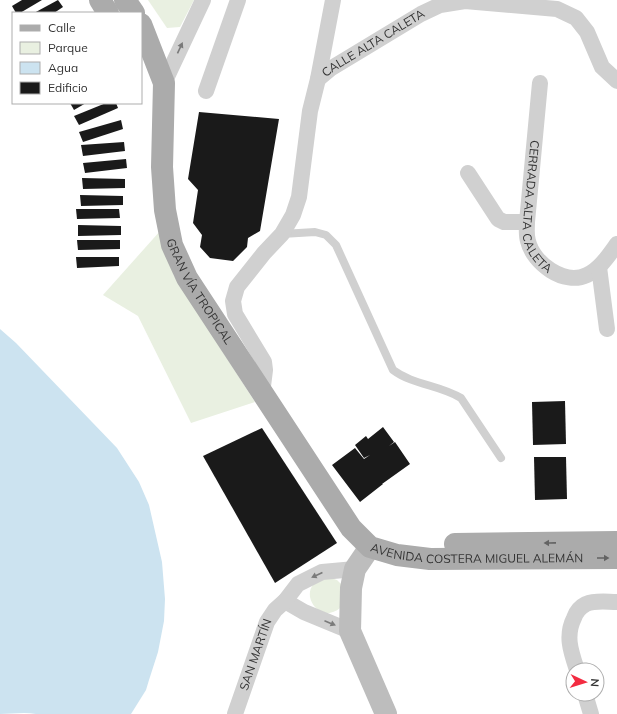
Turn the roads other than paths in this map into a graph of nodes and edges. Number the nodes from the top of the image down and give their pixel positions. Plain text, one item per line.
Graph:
1 (100, 0) edge
2 (125, 0) edge
3 (203, 0) edge
4 (238, 0) edge
5 (333, 0) edge
6 (107, 12) edge
7 (133, 12) edge
8 (142, 27) edge
9 (142, 60) edge
10 (318, 79) junction
11 (617, 81) edge
12 (164, 83) junction
13 (540, 83) dead end
14 (206, 91) dead end
15 (468, 173) dead end
16 (527, 222) junction
17 (282, 234) junction
18 (617, 244) edge
19 (598, 267) junction
20 (607, 329) dead end
21 (262, 394) junction
22 (501, 458) dead end
23 (617, 542) edge
24 (370, 547) junction
25 (617, 558) edge
26 (355, 569) junction
27 (285, 601) junction
28 (617, 602) edge
29 (350, 631) junction
30 (575, 662) edge
31 (587, 702) edge
32 (235, 714) edge
33 (386, 714) edge
34 (591, 714) edge

1 - 6 main road
2 - 7 main road
12 -> 3 street, GRAN VÍA TROPICAL
4 - 14 street
5 - 10 street
8 - 12 main road
9 - 12 main road
10 - 11 street, CALLE ALTA CALETA
10 - 17 street, CALLE ALTA CALETA
12 - 21 main road, GRAN VÍA TROPICAL
13 - 16 street, CERRADA ALTA CALETA
15 - 16 street
16 - 19 street, CERRADA ALTA CALETA
17 - 21 street, CALLE ALTA CALETA
17 - 22 lane
18 - 19 street, CERRADA ALTA CALETA
19 - 20 street
21 - 24 main road, GRAN VÍA TROPICAL
23 -> 24 main road, AVENIDA COSTERA MIGUEL ALEMÁN
24 -> 25 main road, AVENIDA COSTERA MIGUEL ALEMÁN
24 - 26 street
26 -> 27 street, SAN MARTÍN
26 - 29 street
27 -> 29 street
27 - 32 street, SAN MARTÍN
28 - 30 street
29 - 33 street
31 - 34 street

